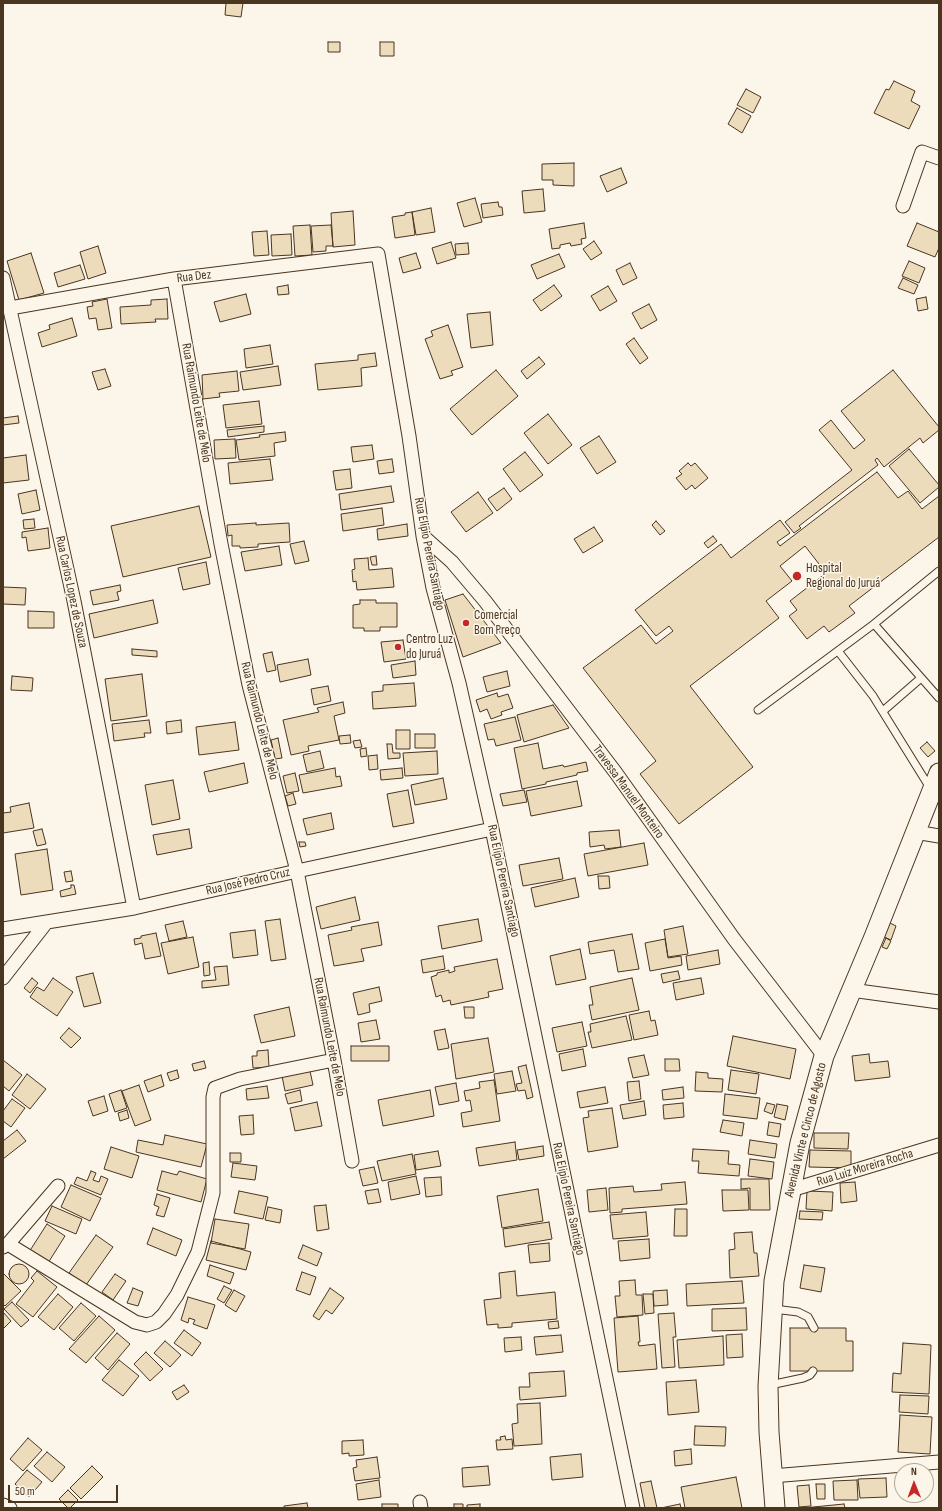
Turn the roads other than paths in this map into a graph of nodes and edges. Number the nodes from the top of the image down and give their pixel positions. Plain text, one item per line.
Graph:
1 (939, 158) edge
2 (903, 206) dead end
3 (378, 254) joint
4 (3, 278) edge
5 (174, 279) junction
6 (10, 308) junction
7 (424, 536) junction
8 (939, 571) edge
9 (874, 624) junction
10 (838, 651) junction
11 (921, 678) junction
12 (939, 698) edge
13 (758, 710) dead end
14 (883, 711) junction
15 (939, 773) edge
16 (931, 790) junction
17 (492, 829) junction
18 (915, 832) junction
19 (939, 836) edge
20 (297, 871) junction
21 (134, 908) junction
22 (46, 923) junction
23 (3, 929) edge
24 (3, 978) edge
25 (851, 990) junction
26 (939, 1002) edge
27 (824, 1056) junction
28 (334, 1060) junction
29 (939, 1145) edge
30 (352, 1161) dead end
31 (58, 1186) dead end
32 (791, 1190) junction
33 (5, 1246) edge
34 (772, 1309) junction
35 (814, 1328) dead end
36 (813, 1371) dead end
37 (768, 1386) junction
38 (939, 1462) edge
39 (772, 1476) junction
40 (3, 1505) edge
41 (10, 1508) edge
42 (633, 1508) edge
43 (775, 1508) edge

1 - 2 street
3 - 5 street, Rua Dez
3 - 7 street, Rua Elipio Pereira Santiago
4 - 6 street, Rua Carlos Lopez de Souza
5 - 6 street, Rua Dez
5 - 20 street, Rua Raimundo Leite de Melo
6 - 21 street, Rua Carlos Lopez de Souza
7 - 17 street, Rua Elipio Pereira Santiago
7 - 27 street, Travessa Manuel Monteiro
8 - 9 lane
9 - 10 lane
9 - 11 lane
10 - 13 lane
10 - 14 lane
11 - 12 lane
11 - 14 lane
14 - 16 lane
15 - 16 main road, Avenida Vinte e Cinco de Agosto
16 - 18 main road, Avenida Vinte e Cinco de Agosto
17 - 20 street, Rua José Pedro Cruz
17 - 42 street, Rua Elipio Pereira Santiago
18 - 19 street
18 - 25 main road, Avenida Vinte e Cinco de Agosto
20 - 21 street, Rua José Pedro Cruz
20 - 28 street, Rua Raimundo Leite de Melo
21 - 22 street, Rua José Pedro Cruz
22 - 23 street, Rua José Pedro Cruz
22 - 24 street
25 - 26 street
25 - 27 main road, Avenida Vinte e Cinco de Agosto
27 - 32 main road, Avenida Vinte e Cinco de Agosto
28 - 30 street, Rua Raimundo Leite de Melo
28 - 33 street
29 - 32 street, Rua Luiz Moreira Rocha
31 - 33 street
32 - 34 main road, Avenida Vinte e Cinco de Agosto
34 - 35 lane
34 - 37 main road, Avenida Vinte e Cinco de Agosto
36 - 37 lane
37 - 39 main road, Avenida Vinte e Cinco de Agosto
38 - 39 street
39 - 43 main road, Avenida Vinte e Cinco de Agosto
40 - 41 street

